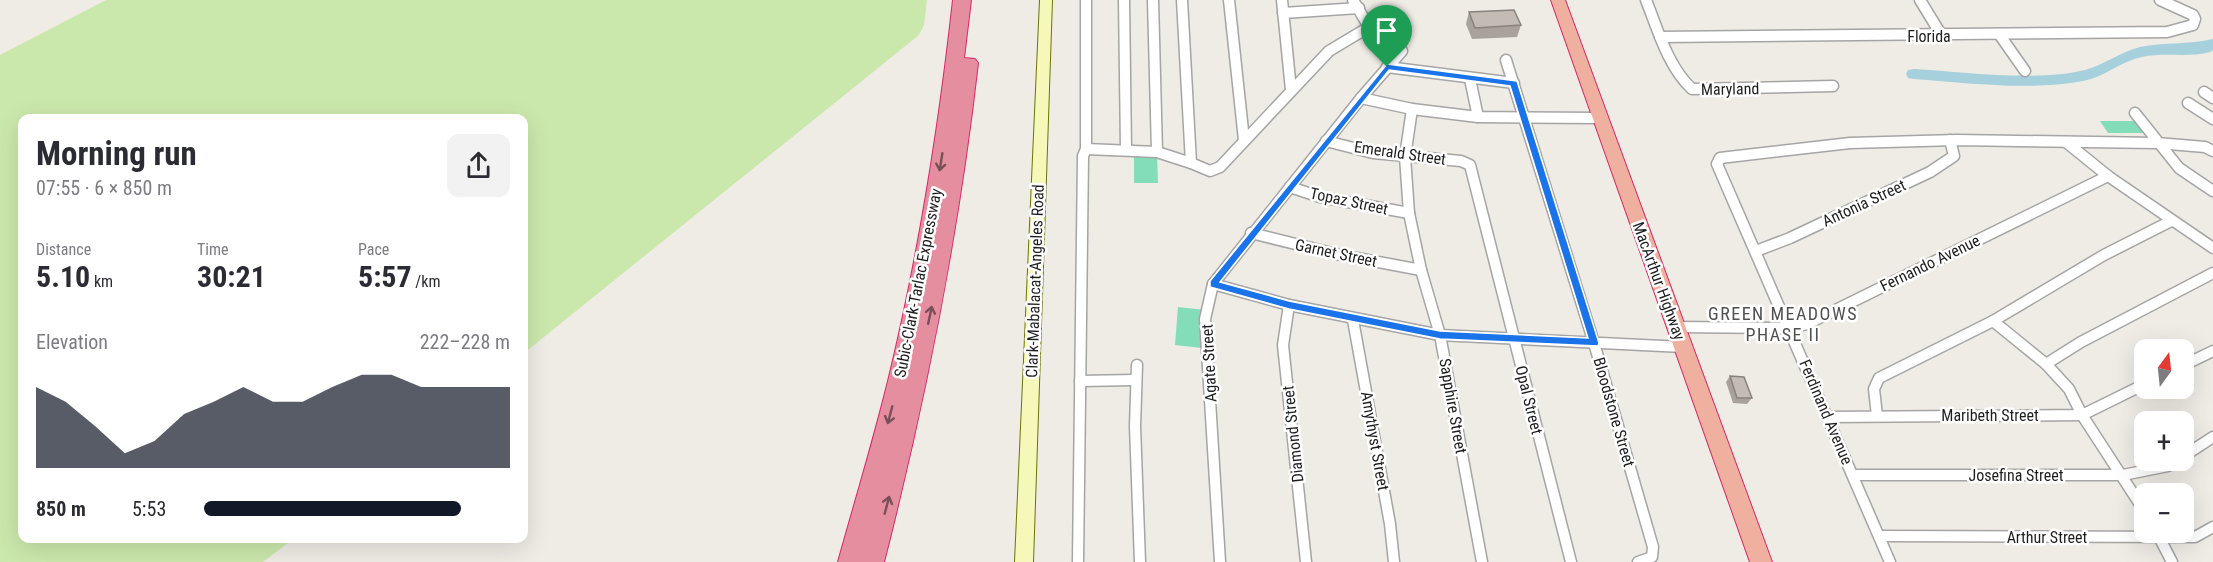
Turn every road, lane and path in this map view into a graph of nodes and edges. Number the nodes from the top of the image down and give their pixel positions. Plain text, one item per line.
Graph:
1 (962, 0) edge
2 (976, 0) edge
3 (1046, 0) edge
4 (1086, 0) edge
5 (1124, 0) edge
6 (1153, 0) edge
7 (1182, 0) edge
8 (1229, 0) edge
9 (1282, 0) edge
10 (1558, 0) edge
11 (1646, 0) edge
12 (1920, 0) edge
13 (2160, 0) edge
14 (1356, 4) edge
15 (1283, 13) junction
16 (1999, 34) junction
17 (1942, 36) junction
18 (1660, 37) junction
19 (1402, 51) dead end
20 (1506, 60) dead end
21 (1387, 67) junction
22 (2025, 71) dead end
23 (1470, 79) junction
24 (1514, 83) junction
25 (1833, 86) dead end
26 (1291, 90) junction
27 (1361, 98) junction
28 (2188, 103) dead end
29 (1412, 109) junction
30 (2135, 113) dead end
31 (1478, 117) junction
32 (1523, 117) junction
33 (1600, 118) junction
34 (2213, 119) edge
35 (1244, 140) junction
36 (1950, 140) junction
37 (1326, 141) junction
38 (2066, 142) junction
39 (2157, 143) junction
40 (2210, 148) edge
41 (1086, 149) junction
42 (1126, 150) junction
43 (1157, 152) junction
44 (1404, 157) junction
45 (1191, 163) junction
46 (1471, 168) joint
47 (2108, 176) junction
48 (1290, 187) junction
49 (2213, 191) edge
50 (1409, 213) junction
51 (2171, 221) junction
52 (1251, 233) junction
53 (2213, 248) edge
54 (1756, 251) junction
55 (1421, 270) junction
56 (2213, 273) edge
57 (1213, 284) junction
58 (1289, 305) junction
59 (1353, 320) junction
60 (1993, 321) junction
61 (1790, 328) junction
62 (1440, 335) junction
63 (1513, 339) junction
64 (1680, 339) junction
65 (1594, 343) junction
66 (2213, 351) edge
67 (2194, 360) edge
68 (2046, 364) junction
69 (1137, 365) dead end
70 (1135, 380) junction
71 (1080, 381) junction
72 (2134, 389) edge
73 (2082, 415) junction
74 (1877, 416) junction
75 (1827, 417) junction
76 (2213, 437) edge
77 (2194, 449) edge
78 (2143, 471) edge
79 (2123, 475) junction
80 (1853, 476) junction
81 (2134, 494) edge
82 (2213, 527) edge
83 (2134, 535) edge
84 (1879, 536) junction
85 (2194, 537) edge
86 (2162, 543) edge
87 (1644, 560) edge
88 (850, 562) edge
89 (872, 562) edge
90 (1024, 562) edge
91 (1078, 562) edge
92 (1140, 562) edge
93 (1220, 562) edge
94 (1306, 562) edge
95 (1394, 562) edge
96 (1482, 562) edge
97 (1571, 562) edge
98 (1761, 562) edge
99 (1890, 562) edge
100 (2172, 562) edge

1 -> 88 highway, Subic-Clark-Tarlac Expressway
89 -> 2 highway, Subic-Clark-Tarlac Expressway
3 - 90 main road, Clark-Mabalacat-Angeles Road
4 - 41 street
5 - 42 street
6 - 43 street
7 - 45 street
8 - 35 street
9 - 15 street
10 - 33 highway, MacArthur Highway
11 - 18 street, Maryland
12 - 17 street
13 - 16 street, Florida
14 - 15 street
14 - 26 street
15 - 26 street
16 - 17 street, Florida
16 - 22 street
17 - 18 street, Florida
18 - 25 street, Maryland
19 - 21 street, Agate Street
20 - 24 street, Bloodstone Street
21 - 23 street
21 - 27 street, Agate Street
23 - 24 street
23 - 31 street
24 - 32 street, Bloodstone Street
26 - 35 street
27 - 29 street
27 - 37 street, Agate Street
28 - 34 street
29 - 31 street
29 - 44 street, Sapphire Street
30 - 39 street
31 - 32 street
32 - 33 street
32 - 65 street, Bloodstone Street
33 - 64 highway, MacArthur Highway
35 - 45 street
36 - 38 street
36 - 54 street, Antonia Street
36 - 54 street, Ferdinand Avenue
37 - 44 street, Emerald Street
37 - 48 street, Agate Street
38 - 39 street
38 - 47 street
39 - 40 street
39 - 49 street
41 - 42 street
41 - 71 street
42 - 43 street
43 - 45 street
44 - 46 street, Emerald Street
44 - 50 street, Sapphire Street
46 - 63 street, Opal Street
47 - 51 street
47 - 61 street, Fernando Avenue
48 - 50 street, Topaz Street
48 - 52 street, Agate Street
50 - 55 street, Sapphire Street
51 - 53 street
51 - 60 street
52 - 55 street, Garnet Street
52 - 57 street, Agate Street
54 - 61 street, Ferdinand Avenue
55 - 62 street, Sapphire Street
56 - 68 street
57 - 58 street, Fernando Avenue
57 - 93 street, Agate Street
58 - 59 street, Fernando Avenue
58 - 94 street, Diamond Street
59 - 62 street, Fernando Avenue
59 - 95 street, Amythyst Street
60 - 68 street
60 - 74 street
61 - 64 street, Fernando Avenue
61 - 75 street, Ferdinand Avenue
62 - 63 street, Fernando Avenue
62 - 96 street, Sapphire Street
63 - 65 street, Fernando Avenue
63 - 97 street, Opal Street
64 - 65 street, Fernando Avenue
64 - 98 highway, MacArthur Highway
65 - 87 street, Bloodstone Street
66 - 67 street
68 - 73 street
69 - 70 street
70 - 71 street
70 - 92 street
71 - 91 street
72 - 73 street, Maribeth Street
73 - 74 street, Maribeth Street
73 - 79 street
74 - 75 street, Maribeth Street
75 - 80 street, Ferdinand Avenue
76 - 77 street
78 - 79 street, Josefina Street
79 - 80 street, Josefina Street
79 - 81 street
80 - 84 street, Ferdinand Avenue
82 - 85 street, Arthur Street
83 - 84 street, Arthur Street
84 - 99 street, Ferdinand Avenue
86 - 100 street

